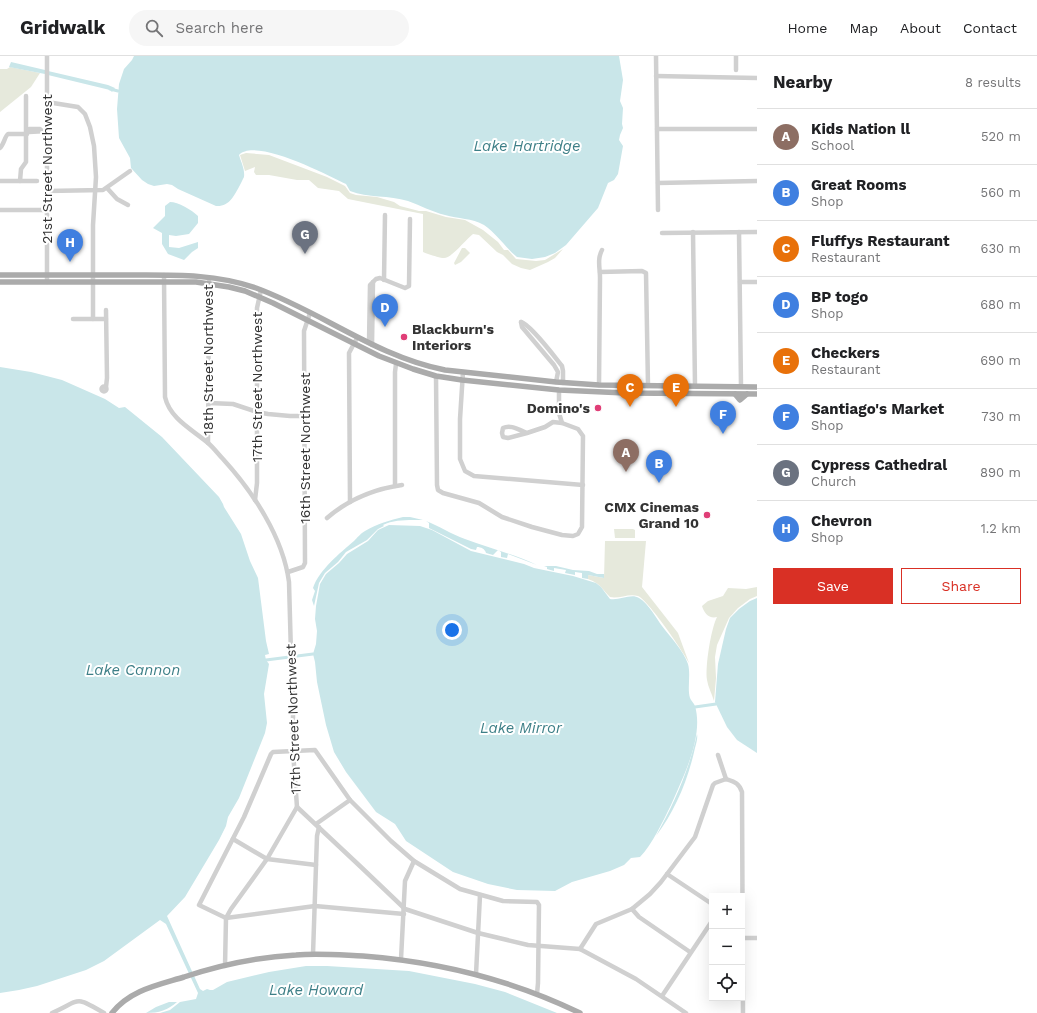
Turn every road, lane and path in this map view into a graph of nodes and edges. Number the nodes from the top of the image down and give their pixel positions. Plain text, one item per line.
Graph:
1 (47, 56) edge
2 (656, 56) edge
3 (736, 56) edge
4 (736, 70) dead end
5 (656, 76) junction
6 (757, 78) edge
7 (26, 96) dead end
8 (47, 102) junction
9 (657, 129) junction
10 (757, 129) edge
11 (41, 131) junction
12 (27, 132) junction
13 (0, 148) edge
14 (130, 171) dead end
15 (0, 181) edge
16 (20, 181) junction
17 (37, 181) dead end
18 (757, 181) edge
19 (658, 183) junction
20 (107, 188) junction
21 (47, 191) junction
22 (96, 191) junction
23 (128, 205) dead end
24 (0, 210) edge
25 (47, 210) junction
26 (658, 210) dead end
27 (385, 215) dead end
28 (410, 219) dead end
29 (693, 232) junction
30 (739, 232) junction
31 (757, 232) edge
32 (662, 233) dead end
33 (602, 250) dead end
34 (600, 272) junction
35 (0, 275) edge
36 (47, 275) junction
37 (93, 275) junction
38 (164, 275) junction
39 (209, 280) junction
40 (384, 280) junction
41 (0, 282) edge
42 (47, 282) junction
43 (93, 282) junction
44 (164, 282) junction
45 (740, 282) junction
46 (757, 282) edge
47 (260, 294) junction
48 (106, 310) dead end
49 (310, 313) junction
50 (73, 319) dead end
51 (93, 319) junction
52 (106, 319) junction
53 (308, 320) junction
54 (355, 340) junction
55 (370, 344) junction
56 (396, 364) junction
57 (430, 367) junction
58 (463, 372) junction
59 (436, 376) junction
60 (462, 380) junction
61 (556, 382) junction
62 (563, 383) junction
63 (574, 384) junction
64 (599, 386) junction
65 (648, 386) junction
66 (695, 386) junction
67 (741, 386) junction
68 (757, 386) edge
69 (106, 387) dead end
70 (538, 388) junction
71 (560, 390) junction
72 (648, 393) junction
73 (695, 394) junction
74 (757, 394) edge
75 (209, 403) junction
76 (257, 412) junction
77 (559, 413) junction
78 (305, 416) junction
79 (553, 422) junction
80 (562, 423) junction
81 (526, 433) junction
82 (208, 443) junction
83 (257, 483) junction
84 (402, 485) dead end
85 (583, 485) junction
86 (395, 486) junction
87 (247, 487) junction
88 (256, 500) junction
89 (350, 502) junction
90 (327, 518) dead end
91 (288, 572) junction
92 (293, 751) junction
93 (718, 756) dead end
94 (726, 779) junction
95 (350, 800) junction
96 (296, 807) junction
97 (317, 825) junction
98 (233, 840) junction
99 (267, 859) junction
100 (414, 861) junction
101 (316, 865) junction
102 (667, 874) junction
103 (480, 894) junction
104 (709, 902) edge
105 (314, 906) junction
106 (632, 909) junction
107 (404, 912) junction
108 (226, 918) junction
109 (709, 925) edge
110 (743, 929) edge
111 (478, 933) junction
112 (745, 938) edge
113 (757, 938) edge
114 (538, 946) junction
115 (580, 949) junction
116 (690, 952) junction
117 (313, 954) junction
118 (401, 959) junction
119 (743, 965) edge
120 (225, 966) junction
121 (476, 974) junction
122 (537, 994) junction
123 (662, 996) junction
124 (52, 1013) edge
125 (104, 1013) edge
126 (112, 1013) edge
127 (580, 1013) edge
128 (686, 1013) edge
129 (743, 1013) edge

1 - 8 street, 21st Street Northwest
2 - 5 street
3 - 4 street
5 - 6 street
5 - 9 street
7 - 12 street
8 - 11 street, 21st Street Northwest
8 - 22 street
9 - 10 street
9 - 19 street
11 - 12 street
11 - 21 street, 21st Street Northwest
12 - 13 street
12 - 16 street
14 - 20 street
15 - 16 street
16 - 17 street
18 - 19 street
19 - 26 street
20 - 22 street
20 - 23 street
21 - 22 street
21 - 25 street, 21st Street Northwest
22 - 37 street
24 - 25 street
25 - 36 street, 21st Street Northwest
27 - 40 street
28 - 40 street
29 - 30 street
29 - 32 street
29 - 66 street
30 - 31 street
30 - 45 street
33 - 34 street
34 - 64 street
34 - 65 street
35 - 36 main road
36 - 37 main road
36 - 42 street, 21st Street Northwest
37 - 38 main road
37 - 43 street
38 - 39 main road
38 - 44 street, 17th Street Northwest
39 - 44 main road
39 - 47 main road
39 - 75 street, 18th Street Northwest
40 - 55 street
41 - 42 main road
42 - 43 main road
43 - 44 main road
43 - 51 street
44 - 82 street, 17th Street Northwest
45 - 46 street
45 - 67 street
47 - 49 main road
47 - 53 main road
47 - 76 street, 17th Street Northwest
48 - 52 street
49 - 53 street, 16th Street Northwest
49 - 54 main road
50 - 51 street
51 - 52 street
52 - 69 street
53 - 54 main road
53 - 78 street, 16th Street Northwest
54 - 55 main road
54 - 56 main road
54 - 89 street
55 - 57 main road
56 - 57 main road
56 - 59 main road
56 - 86 street
57 - 58 main road
58 - 60 street
58 - 61 main road
59 - 60 main road
59 - 85 street
60 - 70 main road
60 - 85 street
61 - 62 main road
61 - 62 street
62 - 63 main road
62 - 70 main road
63 - 64 main road
63 - 71 main road
64 - 65 main road
65 - 66 main road
65 - 72 main road
66 - 67 main road
66 - 73 main road
67 - 68 main road
70 - 71 main road
71 - 72 main road
71 - 77 street
72 - 73 main road
73 - 74 main road
75 - 76 street
75 - 82 street, 18th Street Northwest
76 - 78 street
76 - 83 street, 17th Street Northwest
77 - 79 street
77 - 80 street
78 - 91 street, 16th Street Northwest
79 - 80 street
79 - 81 street
80 - 85 street
81 - 81 street
82 - 87 street, 17th Street Northwest
83 - 87 street, 17th Street Northwest
83 - 88 street, 17th Street Northwest
84 - 86 street
86 - 89 street
87 - 88 street, 17th Street Northwest
88 - 91 street, 17th Street Northwest
89 - 90 street
91 - 92 street, 17th Street Northwest
92 - 95 street
92 - 96 street, 17th Street Northwest
92 - 98 street
93 - 94 street
94 - 102 street
94 - 110 street
95 - 97 street
95 - 100 street
96 - 97 street
96 - 99 street, 17th Street Northwest
97 - 101 street
97 - 107 street
98 - 99 street
98 - 108 street
99 - 101 street
99 - 108 street, 17th Street Northwest
100 - 103 street
100 - 107 street
101 - 105 street
102 - 104 street
102 - 106 street
103 - 111 street
103 - 114 street
105 - 107 street
105 - 108 street
105 - 117 street
106 - 115 street
106 - 116 street
107 - 111 street
107 - 118 street
108 - 120 street
109 - 116 street
111 - 114 street
111 - 121 street
112 - 113 street
114 - 115 street
114 - 122 street
115 - 123 street
116 - 123 street
117 - 118 main road
117 - 120 main road
118 - 121 main road
119 - 129 street
120 - 126 main road
121 - 122 main road
122 - 127 main road
123 - 128 street
124 - 125 street

